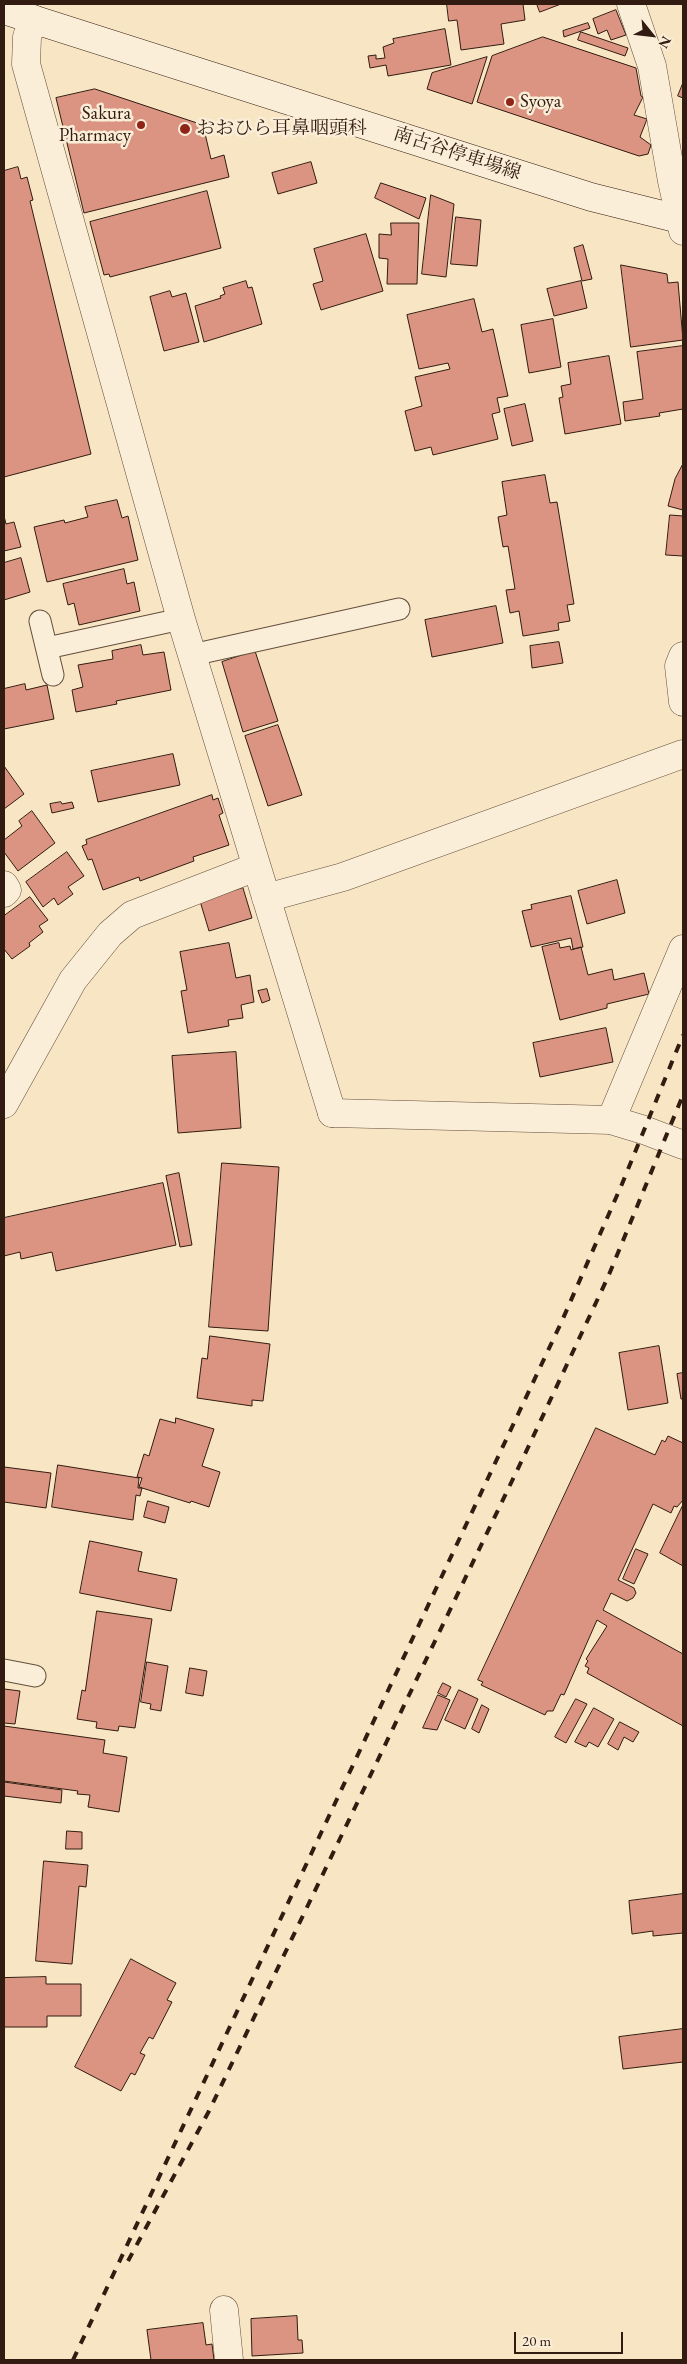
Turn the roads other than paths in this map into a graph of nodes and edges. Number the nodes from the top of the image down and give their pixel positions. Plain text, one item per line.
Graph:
1 (631, 4) edge
2 (4, 10) edge
3 (32, 19) junction
4 (683, 224) edge
5 (399, 610) dead end
6 (181, 619) junction
7 (40, 621) dead end
8 (47, 648) junction
9 (192, 655) junction
10 (683, 656) edge
11 (53, 675) dead end
12 (683, 702) edge
13 (683, 754) edge
14 (256, 867) junction
15 (4, 885) edge
16 (4, 893) edge
17 (266, 898) junction
18 (683, 950) edge
19 (4, 1104) edge
20 (611, 1120) junction
21 (683, 1145) edge
22 (4, 1670) edge
23 (35, 1676) dead end
24 (224, 2310) dead end
25 (229, 2360) edge

1 - 4 street
2 - 3 street, 南古谷停車場線
3 - 4 street, 南古谷停車場線
3 - 6 street
5 - 9 lane
6 - 8 lane
6 - 9 street
7 - 8 lane
8 - 11 lane
9 - 14 street
10 - 12 street
13 - 17 street
14 - 17 street
14 - 19 street
15 - 16 street
17 - 20 street
18 - 20 street
20 - 21 street
22 - 23 lane
24 - 25 street

